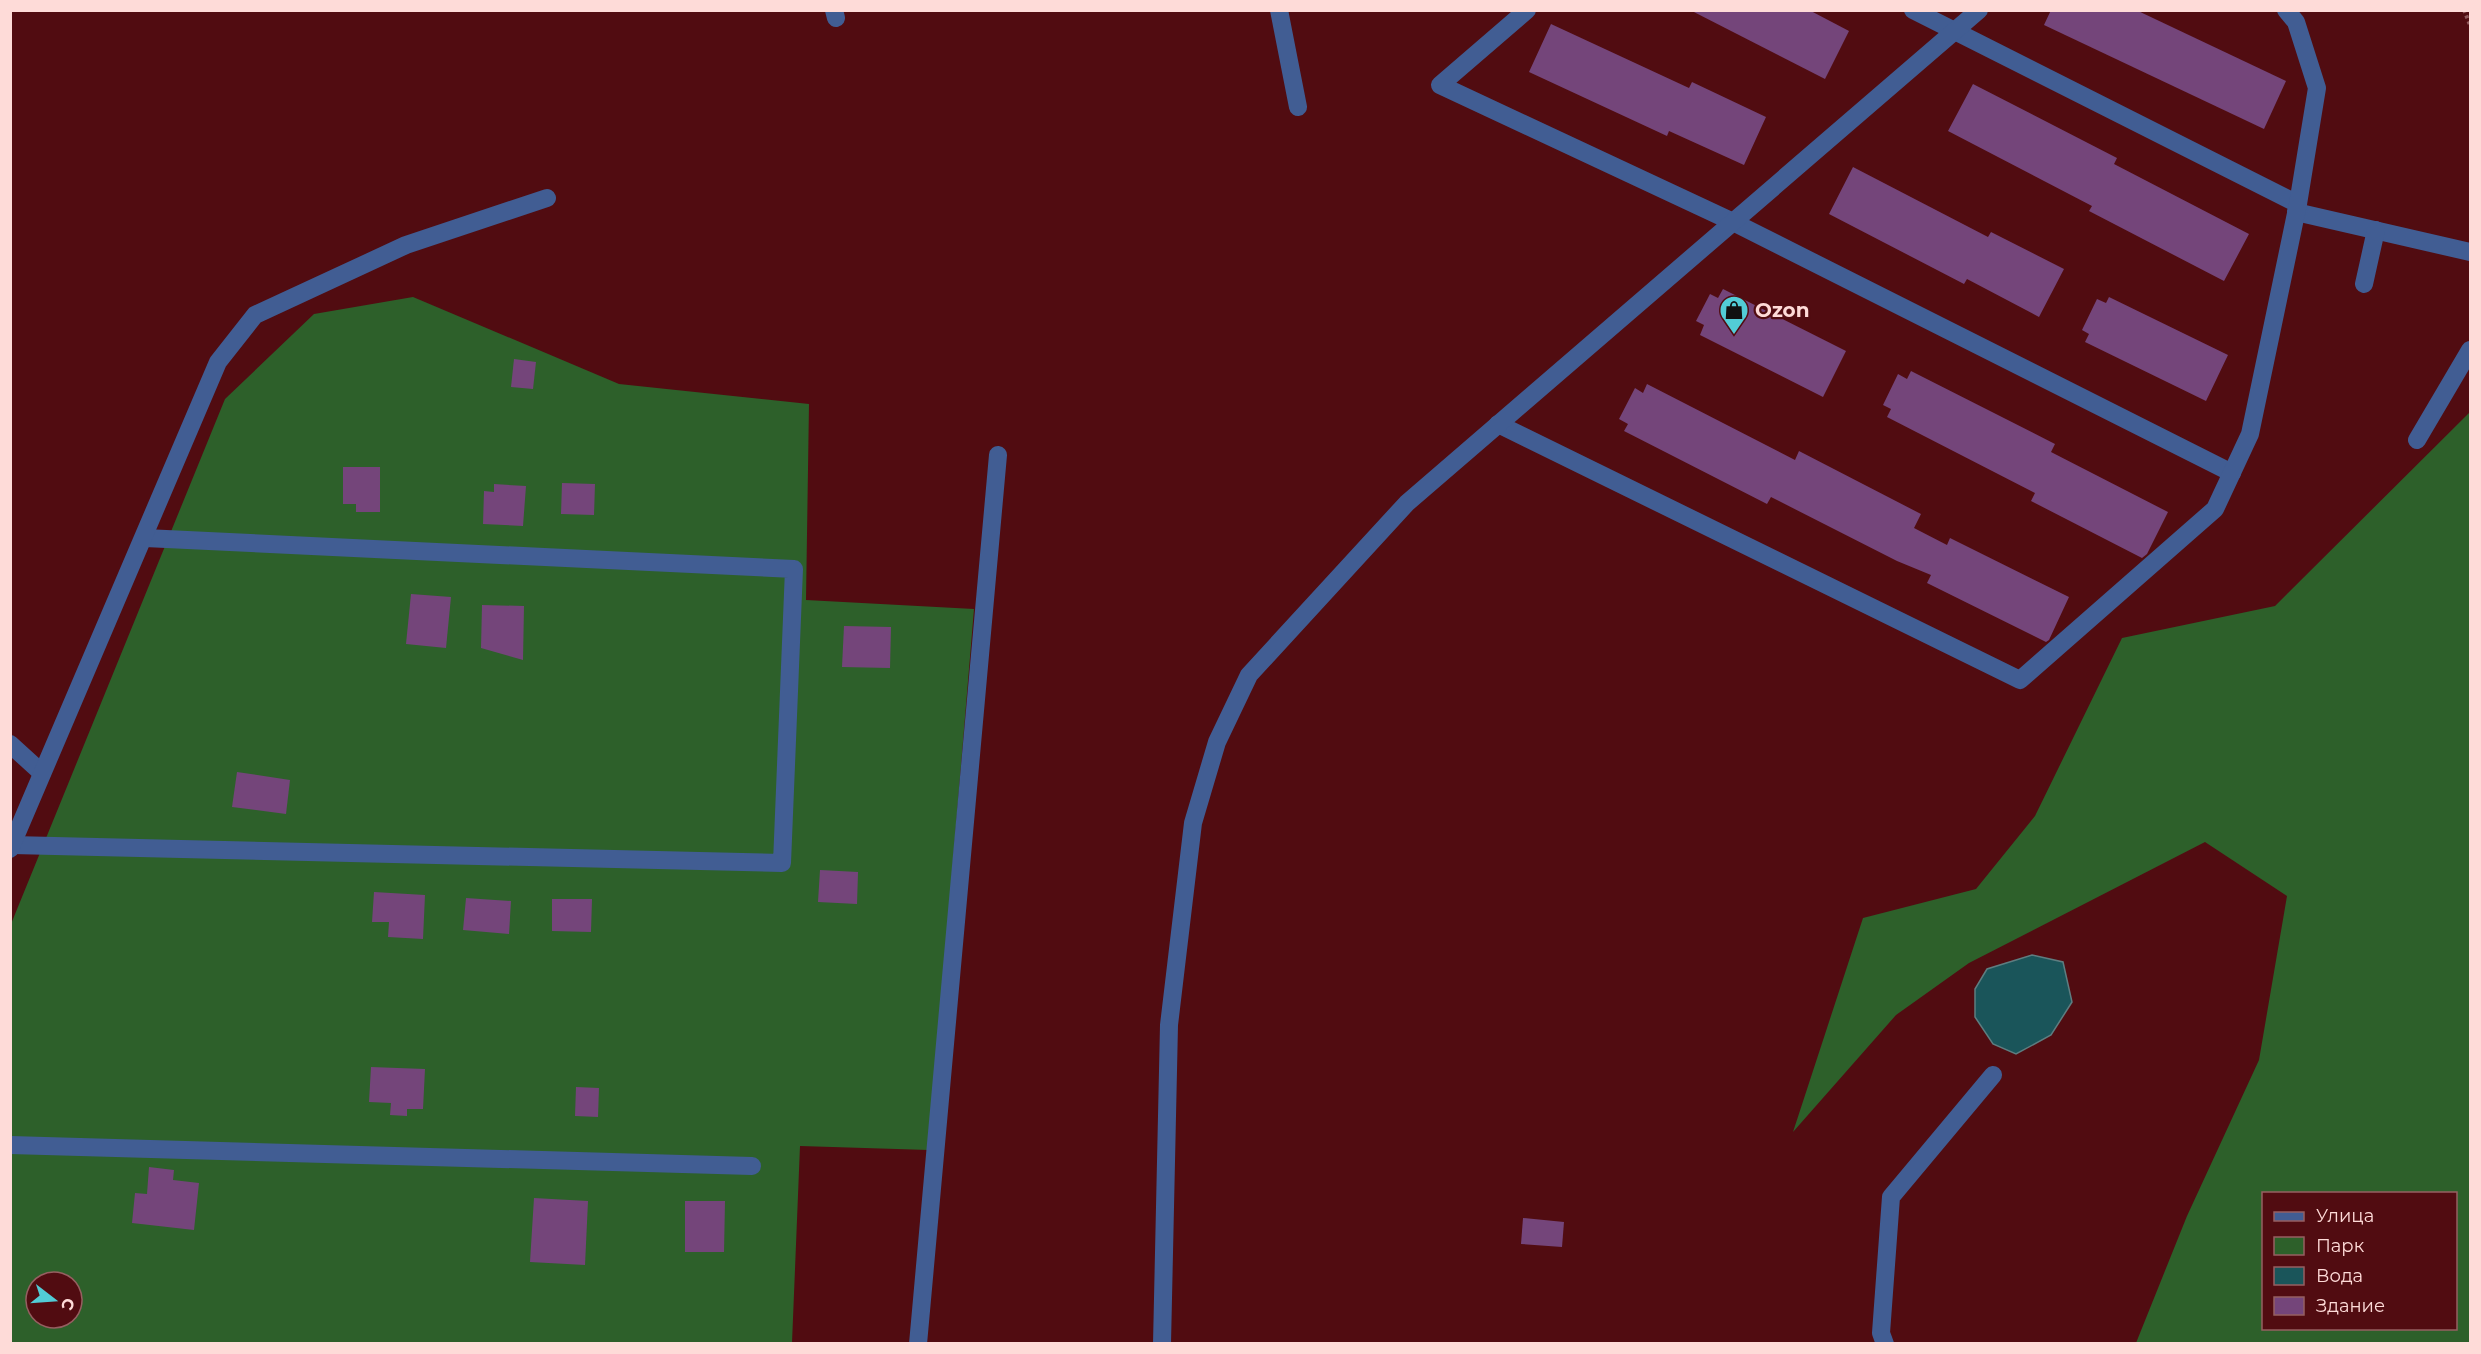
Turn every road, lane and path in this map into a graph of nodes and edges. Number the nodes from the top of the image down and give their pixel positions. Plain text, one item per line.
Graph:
1 (1279, 10) edge
2 (1527, 10) edge
3 (1913, 10) edge
4 (1979, 10) edge
5 (2286, 10) edge
6 (2464, 10) edge
7 (2470, 25) edge
8 (1955, 31) junction
9 (1298, 107) dead end
10 (547, 198) dead end
11 (2297, 208) junction
12 (1733, 222) junction
13 (2376, 230) junction
14 (2470, 252) edge
15 (2364, 284) dead end
16 (2470, 350) edge
17 (1498, 424) junction
18 (2417, 440) dead end
19 (998, 455) dead end
20 (2232, 473) junction
21 (145, 538) junction
22 (10, 744) edge
23 (42, 773) junction
24 (11, 847) edge
25 (1993, 1075) dead end
26 (10, 1145) edge
27 (752, 1166) dead end
28 (918, 1344) edge
29 (1162, 1344) edge
30 (1885, 1344) edge

1 - 9 street
2 - 12 street
3 - 8 street
4 - 8 street
5 - 11 street
6 - 7 path
8 - 11 street
8 - 12 street
10 - 21 street
11 - 13 street
11 - 20 street
12 - 17 street
12 - 20 street
13 - 14 street
13 - 15 street
16 - 18 street
17 - 20 street
17 - 29 street
19 - 28 street
21 - 23 street
21 - 24 street
22 - 23 street
23 - 24 street
25 - 30 street
26 - 27 street

